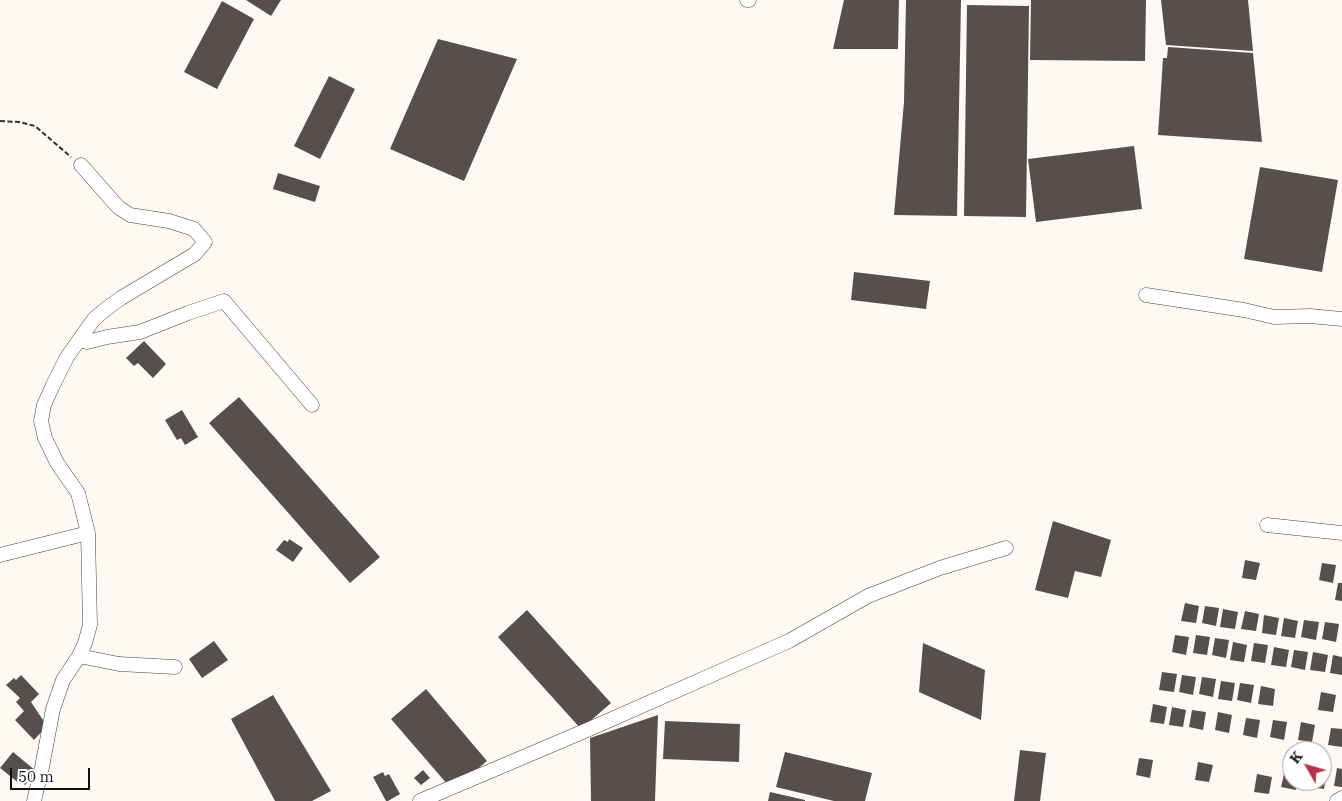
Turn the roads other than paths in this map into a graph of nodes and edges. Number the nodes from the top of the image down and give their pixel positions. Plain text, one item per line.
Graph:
1 (81, 166) road end
2 (1146, 294) dead end
3 (1342, 318) edge
4 (79, 340) junction
5 (312, 405) dead end
6 (1267, 525) dead end
7 (88, 533) junction
8 (1342, 533) edge
9 (1006, 548) dead end
10 (0, 555) edge
11 (79, 656) junction
12 (175, 667) dead end
13 (1342, 798) edge
14 (34, 801) edge
15 (420, 801) edge
16 (1337, 801) edge

1 - 4 street
2 - 3 street
4 - 5 street
4 - 7 street
6 - 8 street
7 - 10 street
7 - 11 street
9 - 15 street
11 - 12 street
11 - 14 street
13 - 16 street

